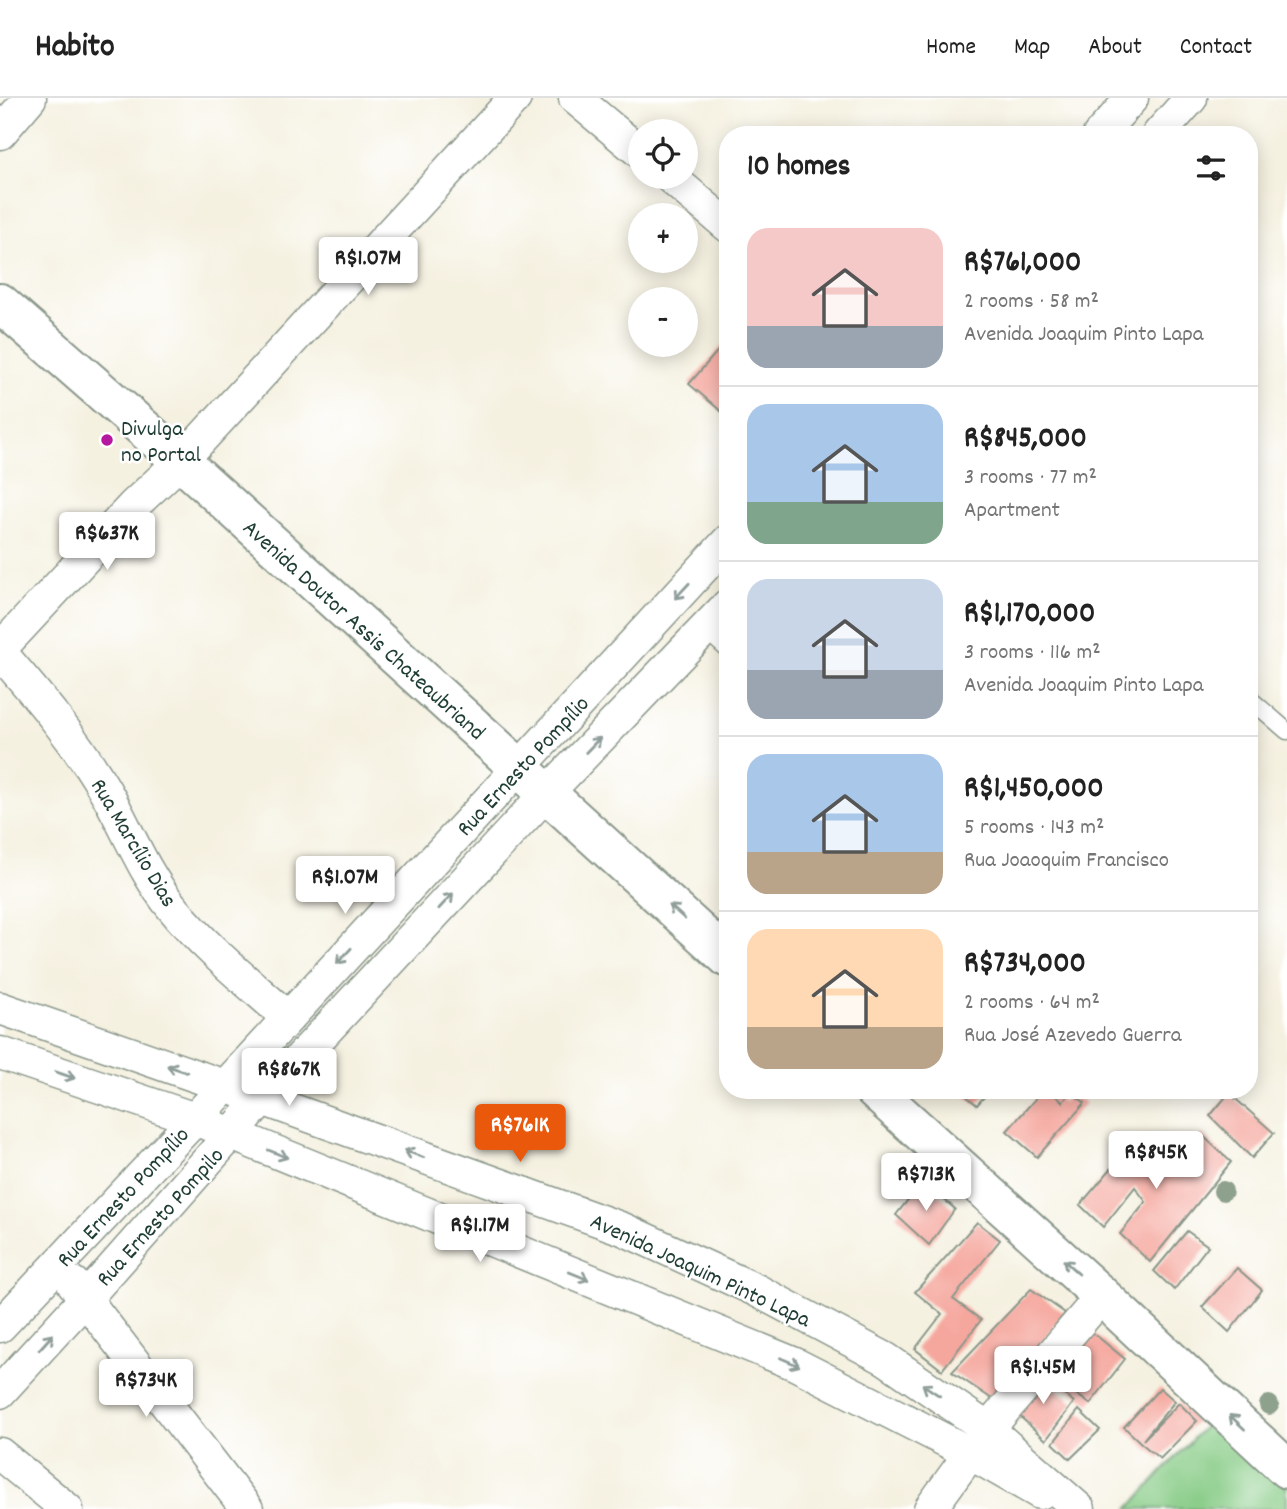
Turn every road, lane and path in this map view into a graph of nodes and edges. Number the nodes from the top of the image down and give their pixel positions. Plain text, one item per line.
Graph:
1 (30, 98) edge
2 (515, 98) edge
3 (575, 98) edge
4 (1132, 98) edge
5 (1191, 98) edge
6 (1107, 126) edge
7 (1166, 126) edge
8 (0, 133) edge
9 (628, 142) edge
10 (684, 189) edge
11 (719, 218) edge
12 (0, 303) edge
13 (181, 461) junction
14 (719, 552) edge
15 (717, 640) edge
16 (0, 650) edge
17 (1258, 706) edge
18 (1287, 731) edge
19 (532, 781) junction
20 (719, 950) edge
21 (0, 1008) edge
22 (287, 1017) junction
23 (0, 1053) edge
24 (225, 1086) junction
25 (262, 1099) junction
26 (884, 1099) edge
27 (195, 1119) junction
28 (231, 1135) junction
29 (57, 1265) junction
30 (1102, 1296) junction
31 (86, 1298) junction
32 (0, 1326) edge
33 (0, 1392) edge
34 (979, 1441) junction
35 (0, 1454) edge
36 (1287, 1469) edge
37 (67, 1509) edge
38 (247, 1509) edge
39 (930, 1509) edge
40 (1068, 1509) edge
41 (1079, 1509) edge

1 - 8 street
2 - 13 street
3 - 9 street
4 - 6 street
5 - 7 street
10 - 11 street
12 - 13 main road, Avenida Doutor Assis Chateaubriand
13 - 16 street
13 - 19 main road, Avenida Doutor Assis Chateaubriand
14 -> 19 street, Rua Ernesto Pompílio
19 -> 15 street, Rua Ernesto Pompílio
16 - 22 street, Rua Marcílio Dias
17 - 18 lane
20 -> 19 main road, Avenida Doutor Assis Chateaubriand
19 -> 22 street, Rua Ernesto Pompílio
25 -> 19 street, Rua Ernesto Pompilo
24 -> 21 street, Avenida Joaquim Pinto Lapa
22 - 24 street, Rua Ernesto Pompílio
23 -> 27 street, Avenida Joaquim Pinto Lapa
24 - 25 street, Avenida Joaquim Pinto Lapa
24 - 27 street, Rua Ernesto Pompílio
25 - 28 street, Rua Ernesto Pompilo
34 -> 25 street, Avenida Joaquim Pinto Lapa
30 -> 26 main road
27 - 28 street, Avenida Joaquim Pinto Lapa
27 - 29 street, Rua Ernesto Pompílio
28 - 31 street, Rua Ernesto Pompilo
28 -> 34 street, Avenida Joaquim Pinto Lapa
29 - 31 street
29 - 32 street, Rua Ernesto Pompílio
30 - 34 street
36 -> 30 main road
33 -> 31 street, Rua Ernesto Pompilo
31 - 38 street
34 - 39 street
34 - 40 street
34 - 41 street
35 - 37 street

